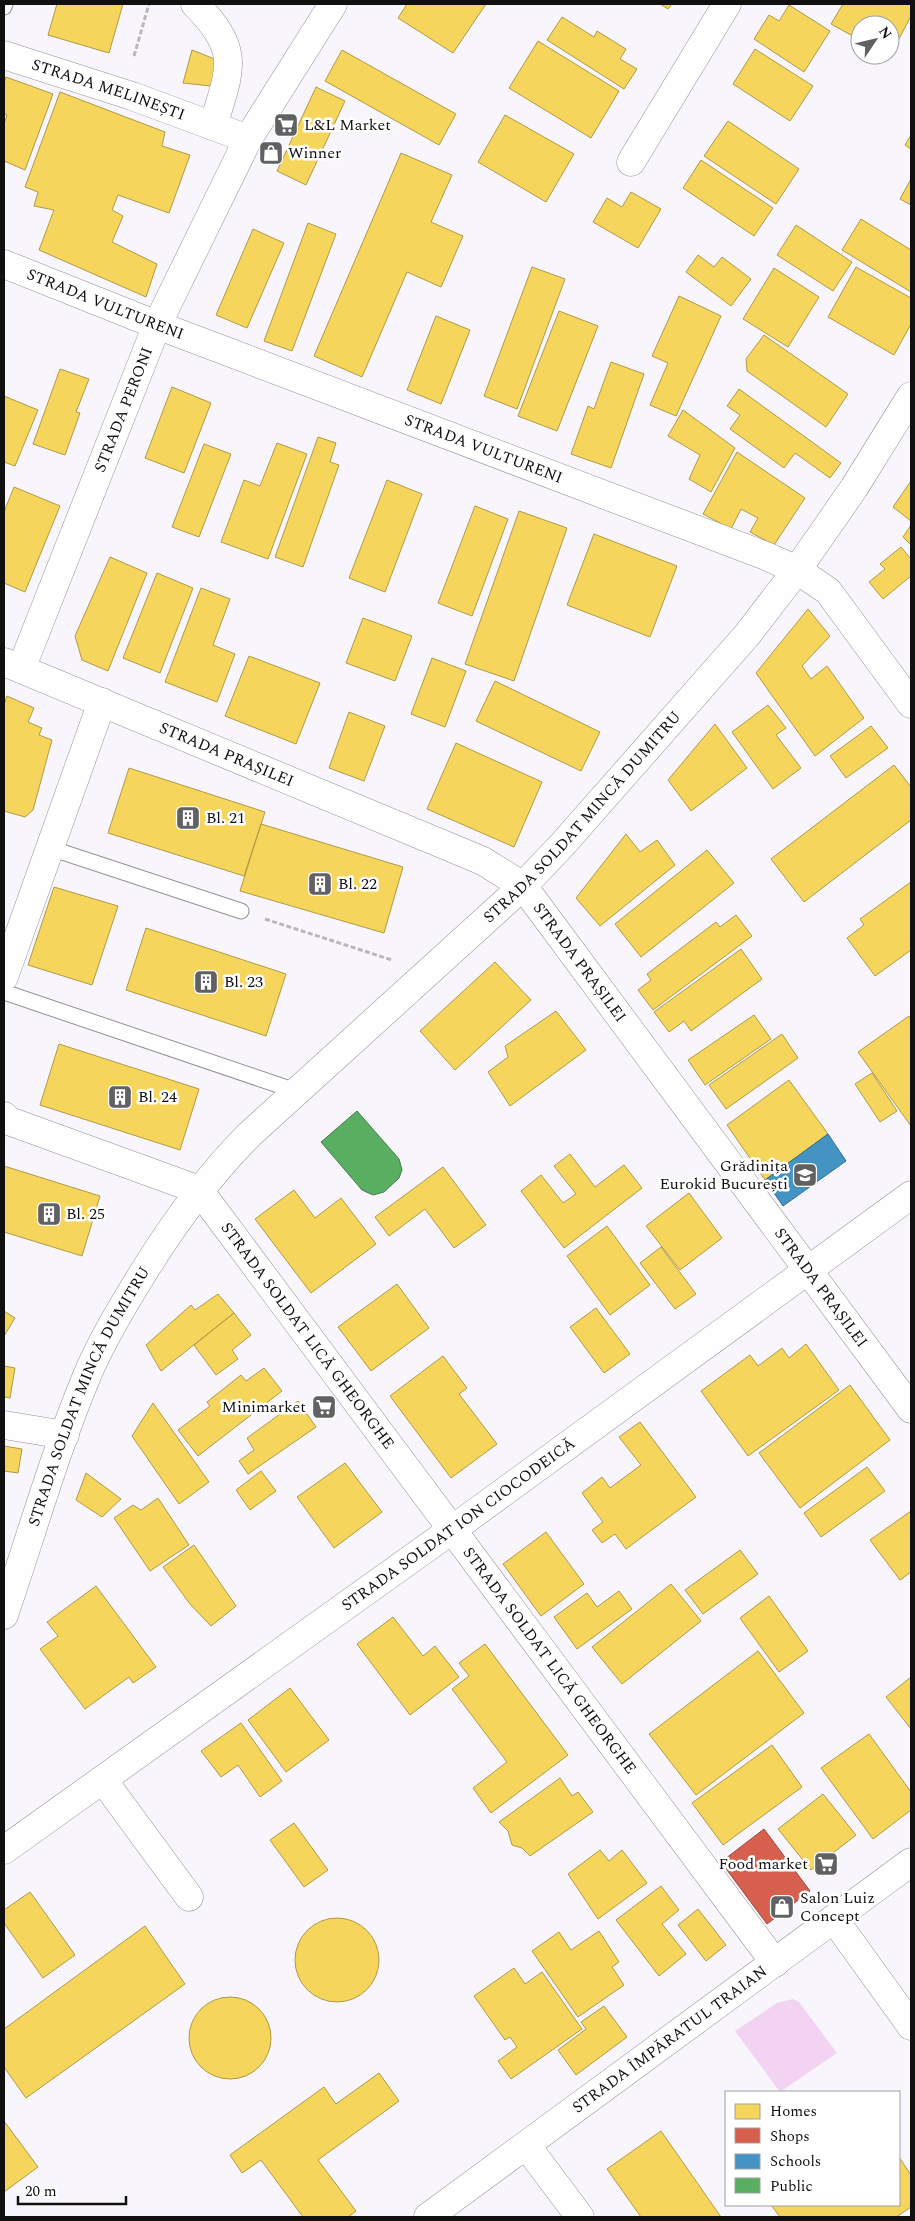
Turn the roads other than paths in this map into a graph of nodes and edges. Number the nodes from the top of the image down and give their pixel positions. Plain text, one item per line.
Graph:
1 (195, 4) edge
2 (332, 4) edge
3 (727, 4) edge
4 (4, 56) edge
5 (213, 126) junction
6 (248, 139) junction
7 (631, 162) dead end
8 (4, 264) edge
9 (157, 325) junction
10 (911, 396) edge
11 (797, 570) junction
12 (12, 665) edge
13 (102, 702) junction
14 (911, 704) edge
15 (50, 848) junction
16 (523, 886) junction
17 (241, 911) road end
18 (4, 977) edge
19 (4, 992) edge
20 (296, 1091) junction
21 (4, 1116) edge
22 (199, 1190) junction
23 (911, 1195) edge
24 (809, 1272) junction
25 (911, 1409) edge
26 (4, 1425) edge
27 (65, 1435) junction
28 (453, 1530) junction
29 (4, 1615) edge
30 (103, 1780) junction
31 (4, 1850) edge
32 (911, 1862) edge
33 (189, 1897) dead end
34 (834, 1919) junction
35 (774, 1963) junction
36 (911, 2026) edge
37 (526, 2145) junction
38 (428, 2217) edge
39 (580, 2217) edge

1 - 5 street
2 - 6 street, STRADA PERONI
3 - 7 street
4 - 5 street, STRADA MELINEȘTI
5 - 6 street, STRADA MELINEȘTI
6 - 9 street, STRADA PERONI
8 - 9 street, STRADA VULTURENI
9 - 11 street, STRADA VULTURENI
9 - 12 street, STRADA PERONI
10 - 11 street, STRADA SOLDAT MINCĂ DUMITRU
11 - 14 street, STRADA VULTURENI
11 - 16 street, STRADA SOLDAT MINCĂ DUMITRU
12 - 13 street, STRADA PRAȘILEI
13 - 15 street
13 - 16 street, STRADA PRAȘILEI
15 - 17 lane
15 - 18 street
16 - 20 street, STRADA SOLDAT MINCĂ DUMITRU
16 - 24 street, STRADA PRAȘILEI
19 - 20 lane
20 - 22 street, STRADA SOLDAT MINCĂ DUMITRU
21 - 22 street
22 - 27 street, STRADA SOLDAT MINCĂ DUMITRU
22 - 28 street, STRADA SOLDAT LICĂ GHEORGHE
23 - 24 street, STRADA SOLDAT ION CIOCODEICĂ
24 - 25 street, STRADA PRAȘILEI
24 - 28 street, STRADA SOLDAT ION CIOCODEICĂ
26 - 27 street
27 - 29 street, STRADA SOLDAT MINCĂ DUMITRU
28 - 30 street, STRADA SOLDAT ION CIOCODEICĂ
28 - 35 street, STRADA SOLDAT LICĂ GHEORGHE
30 - 31 street, STRADA SOLDAT ION CIOCODEICĂ
30 - 33 street
32 - 34 street, STRADA ÎMPĂRATUL TRAIAN
34 - 35 street, STRADA ÎMPĂRATUL TRAIAN
34 - 36 street
35 - 37 street, STRADA ÎMPĂRATUL TRAIAN
37 - 38 street, STRADA ÎMPĂRATUL TRAIAN
37 - 39 street

